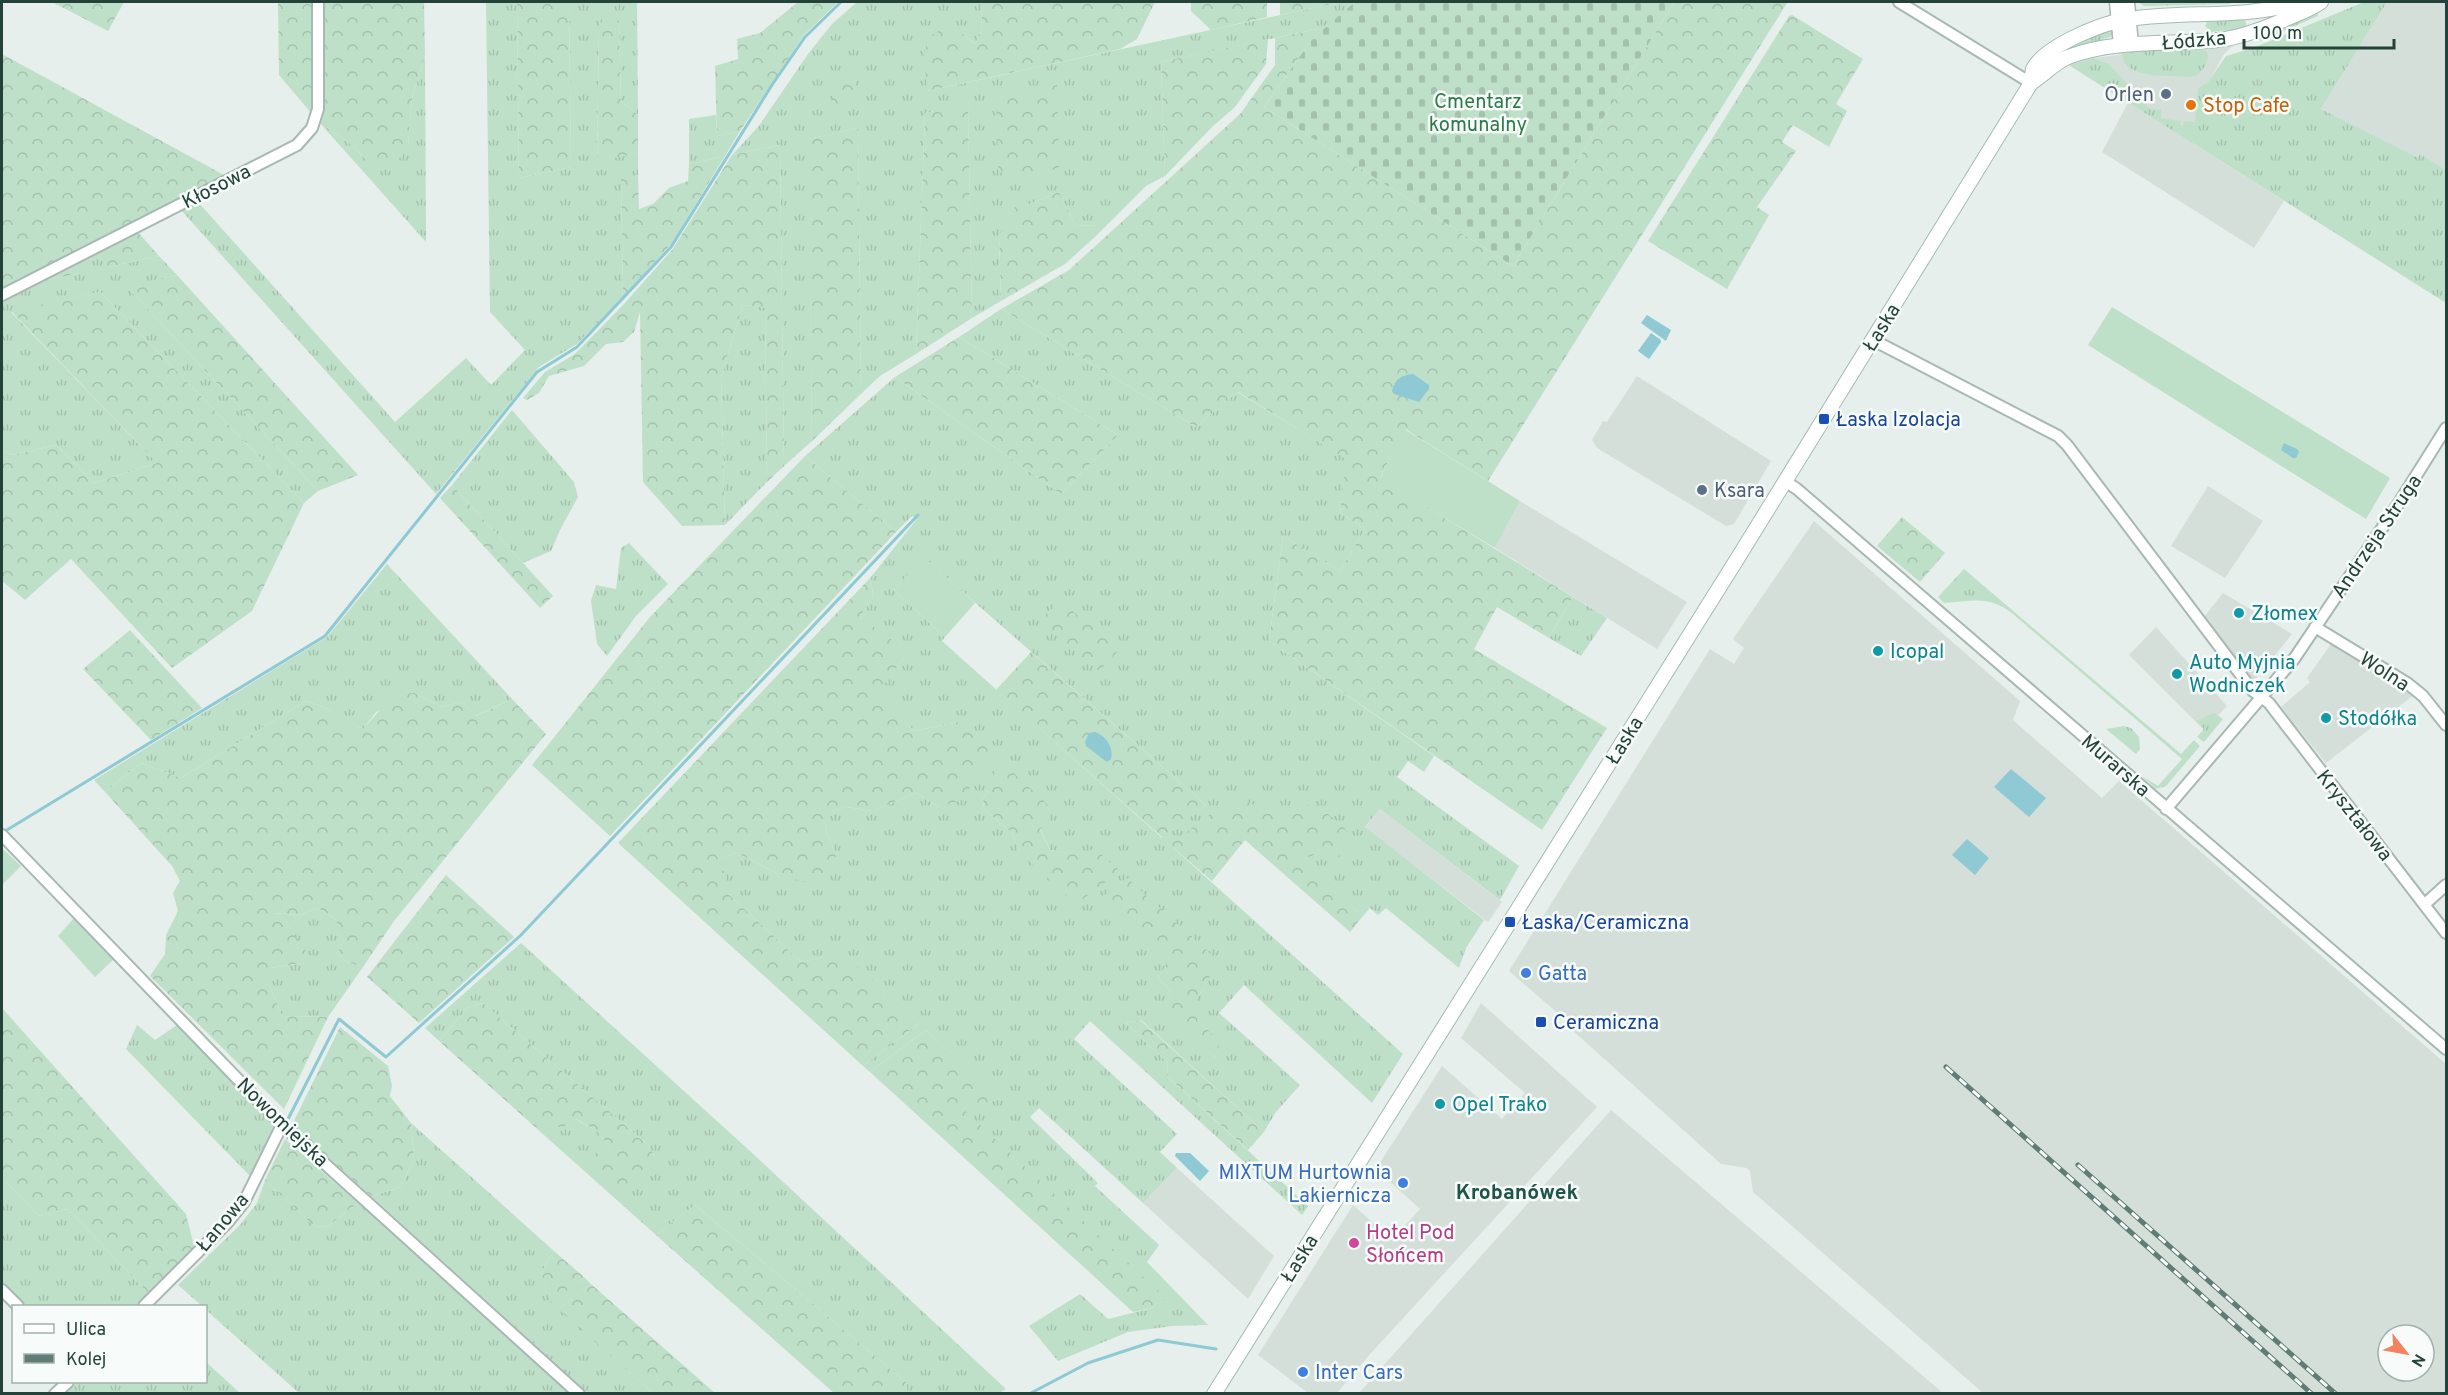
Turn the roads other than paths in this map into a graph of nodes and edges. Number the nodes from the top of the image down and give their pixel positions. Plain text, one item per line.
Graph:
1 (318, 2) edge
2 (1899, 2) edge
3 (2116, 2) edge
4 (2128, 2) edge
5 (2299, 2) edge
6 (2321, 2) edge
7 (2124, 20) junction
8 (2126, 46) junction
9 (2031, 83) junction
10 (2, 295) edge
11 (1873, 340) junction
12 (2446, 428) edge
13 (1785, 481) junction
14 (2315, 627) junction
15 (2262, 698) junction
16 (2446, 725) edge
17 (2166, 809) junction
18 (2, 836) edge
19 (2446, 885) edge
20 (2425, 904) junction
21 (2446, 933) edge
22 (2446, 1049) edge
23 (284, 1126) junction
24 (2, 1290) edge
25 (17, 1305) edge
26 (145, 1305) edge
27 (67, 1383) edge
28 (55, 1394) edge
29 (579, 1394) edge
30 (1214, 1394) edge

1 - 10 street, Kłosowa
2 - 9 street
3 - 7 street
4 - 7 street
5 - 7 main road, Łódzka
6 - 8 main road, Łódzka
7 - 8 street
7 - 9 main road, Łaska
8 - 9 main road, Łaska
9 - 11 main road, Łaska
11 - 13 main road, Łaska
11 - 15 street, Kryształowa
12 - 14 street, Andrzeja Struga
13 - 17 street, Murarska
13 - 30 main road, Łaska
14 - 15 street, Andrzeja Struga
14 - 16 street, Wolna
15 - 17 street, Andrzeja Struga
15 - 20 street, Kryształowa
17 - 22 street, Murarska
18 - 23 street, Nowomiejska
19 - 20 street
20 - 21 street, Kryształowa
23 - 26 street, Łanowa
23 - 29 street, Nowomiejska
24 - 25 street
27 - 28 street

